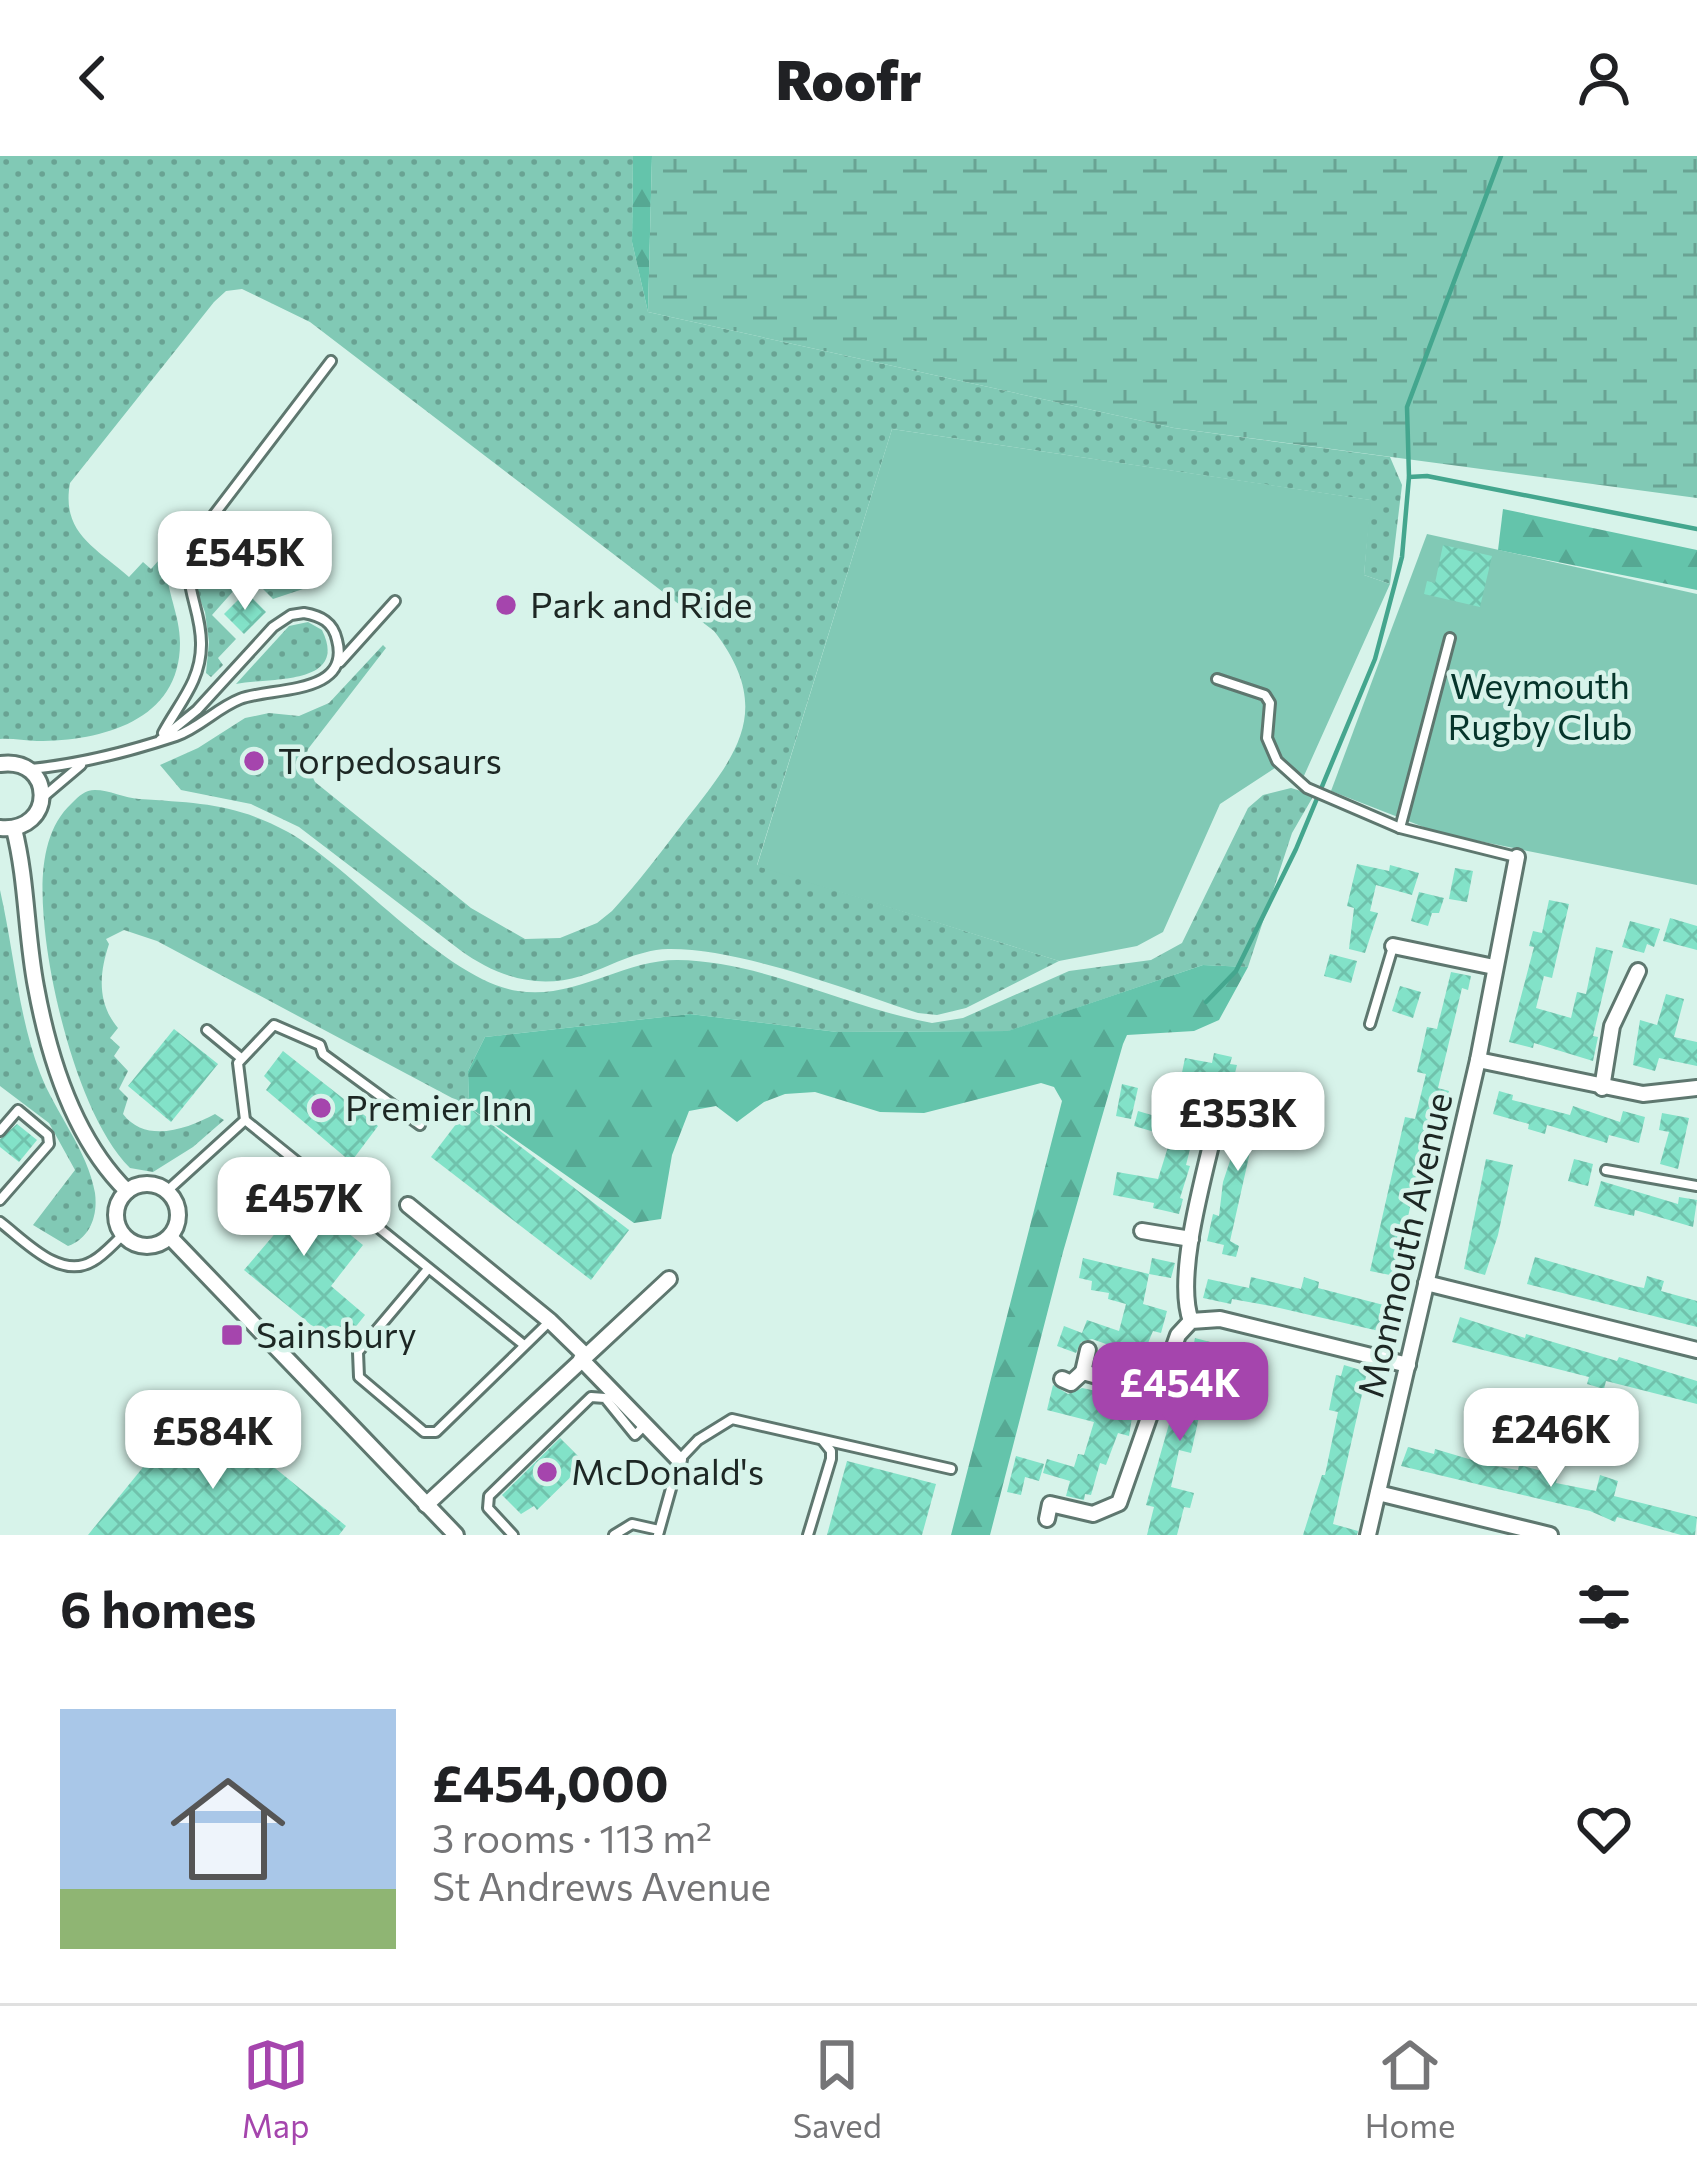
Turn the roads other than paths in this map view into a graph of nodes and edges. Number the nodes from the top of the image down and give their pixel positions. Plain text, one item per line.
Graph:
1 (331, 361) dead end
2 (395, 601) dead end
3 (1450, 638) dead end
4 (332, 670) junction
5 (1217, 679) dead end
6 (160, 740) junction
7 (0, 764) edge
8 (82, 764) junction
9 (29, 769) junction
10 (42, 799) junction
11 (7, 828) edge
12 (1400, 829) junction
13 (1517, 857) joint
14 (1393, 946) joint
15 (1494, 968) junction
16 (1638, 971) dead end
17 (1370, 1024) dead end
18 (207, 1030) dead end
19 (241, 1058) junction
20 (1478, 1060) junction
21 (1602, 1088) junction
22 (1696, 1092) edge
23 (245, 1120) junction
24 (1217, 1120) dead end
25 (420, 1124) dead end
26 (0, 1131) edge
27 (1606, 1170) dead end
28 (1697, 1186) edge
29 (128, 1191) junction
30 (167, 1192) junction
31 (0, 1200) edge
32 (408, 1205) dead end
33 (0, 1222) edge
34 (1142, 1231) dead end
35 (123, 1235) junction
36 (170, 1237) junction
37 (1191, 1239) junction
38 (428, 1269) junction
39 (669, 1279) dead end
40 (1426, 1283) junction
41 (550, 1321) junction
42 (1191, 1321) junction
43 (524, 1345) junction
44 (1088, 1350) dead end
45 (1697, 1350) edge
46 (583, 1357) junction
47 (1408, 1365) junction
48 (1083, 1372) junction
49 (1062, 1379) dead end
50 (1158, 1393) junction
51 (640, 1430) junction
52 (822, 1440) junction
53 (679, 1460) junction
54 (951, 1469) dead end
55 (1378, 1493) junction
56 (426, 1505) junction
57 (1048, 1519) dead end
58 (658, 1533) edge
59 (515, 1534) edge
60 (456, 1535) edge
61 (614, 1535) edge
62 (808, 1535) edge
63 (1368, 1535) edge
64 (1550, 1535) edge

1 - 6 lane
2 - 4 lane
3 - 12 lane
4 - 6 lane
4 - 6 lane
5 - 12 lane
6 - 8 lane
7 - 9 street
8 - 9 lane
8 - 10 lane
9 - 10 street
10 - 11 street
11 - 29 street
12 - 13 lane
13 - 15 street, Monmouth Avenue
14 - 15 street
14 - 17 lane
15 - 20 street, Monmouth Avenue
16 - 21 street
18 - 19 lane
19 - 23 lane
19 - 25 lane
20 - 21 street
20 - 40 street, Monmouth Avenue
21 - 22 street
23 - 30 lane
23 - 38 lane
24 - 37 street
26 - 31 lane
27 - 28 lane
29 - 30 street
29 - 35 street
30 - 36 street
32 - 41 street
33 - 35 lane
34 - 37 street
35 - 36 street
36 - 56 street
37 - 42 street
38 - 43 lane
38 - 43 lane
39 - 46 street
40 - 45 street
40 - 47 street, Monmouth Avenue
41 - 43 lane
41 - 46 street
42 - 47 street
42 - 50 street
44 - 48 street
46 - 51 street
46 - 56 street
47 - 55 street, Monmouth Avenue
48 - 49 street
48 - 50 street
50 - 57 street
51 - 53 street
51 - 59 lane
52 - 53 lane
52 - 54 lane
52 - 62 lane
53 - 58 lane
55 - 63 street, Monmouth Avenue
55 - 64 street
56 - 60 street
58 - 61 lane

